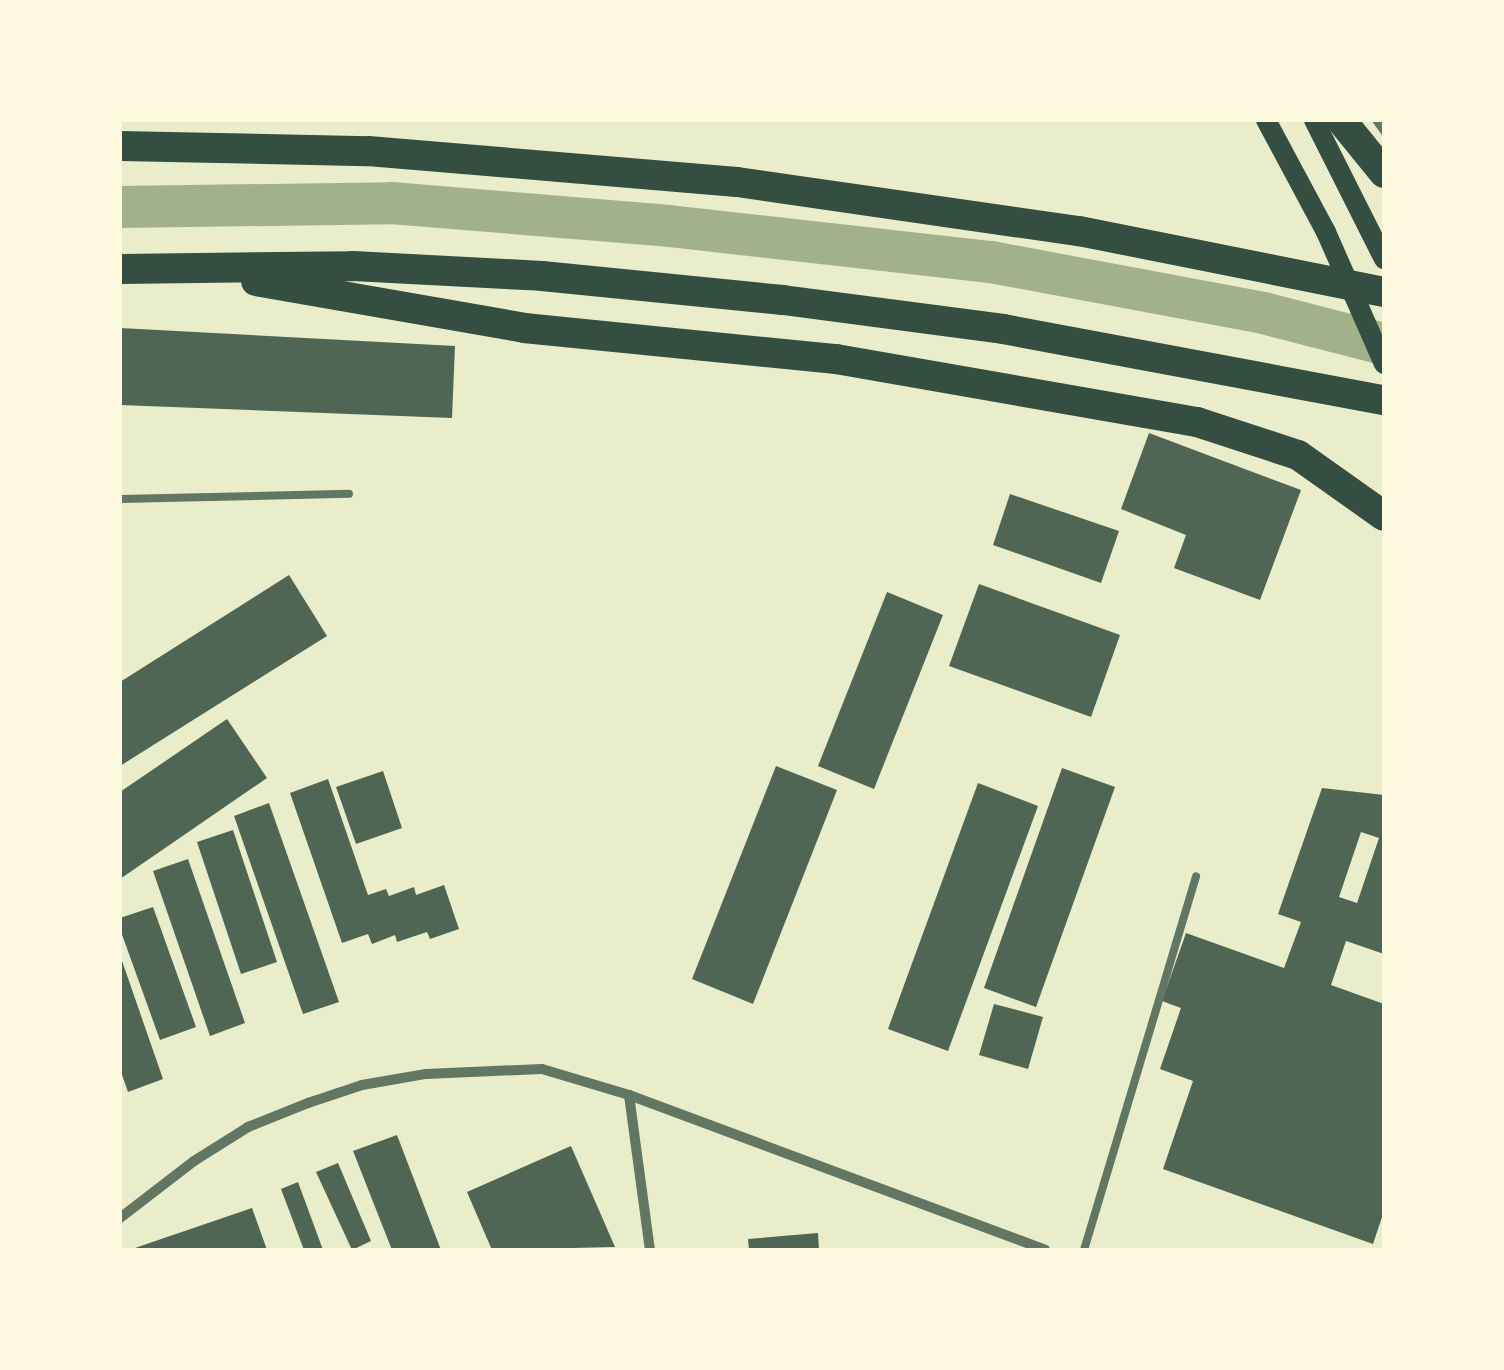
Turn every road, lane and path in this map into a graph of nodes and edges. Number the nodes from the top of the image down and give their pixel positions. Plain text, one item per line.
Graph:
1 (1266, 120) edge
2 (1314, 120) edge
3 (1340, 120) edge
4 (1376, 120) edge
5 (1384, 131) edge
6 (120, 146) edge
7 (1384, 173) edge
8 (1382, 254) edge
9 (120, 269) edge
10 (199, 270) junction
11 (1384, 292) edge
12 (1384, 364) edge
13 (1384, 400) edge
14 (349, 494) dead end
15 (120, 499) edge
16 (1384, 516) edge
17 (1196, 876) dead end
18 (629, 1095) junction
19 (120, 1218) edge
20 (650, 1250) edge
21 (1045, 1250) edge
22 (1084, 1250) edge

1 - 12 main road
2 - 8 main road
3 - 7 highway
4 - 5 lane
6 - 11 highway
9 - 10 highway
10 - 13 highway
10 - 16 highway
14 - 15 lane
17 - 22 lane
18 - 19 street
18 - 20 street
18 - 21 street

